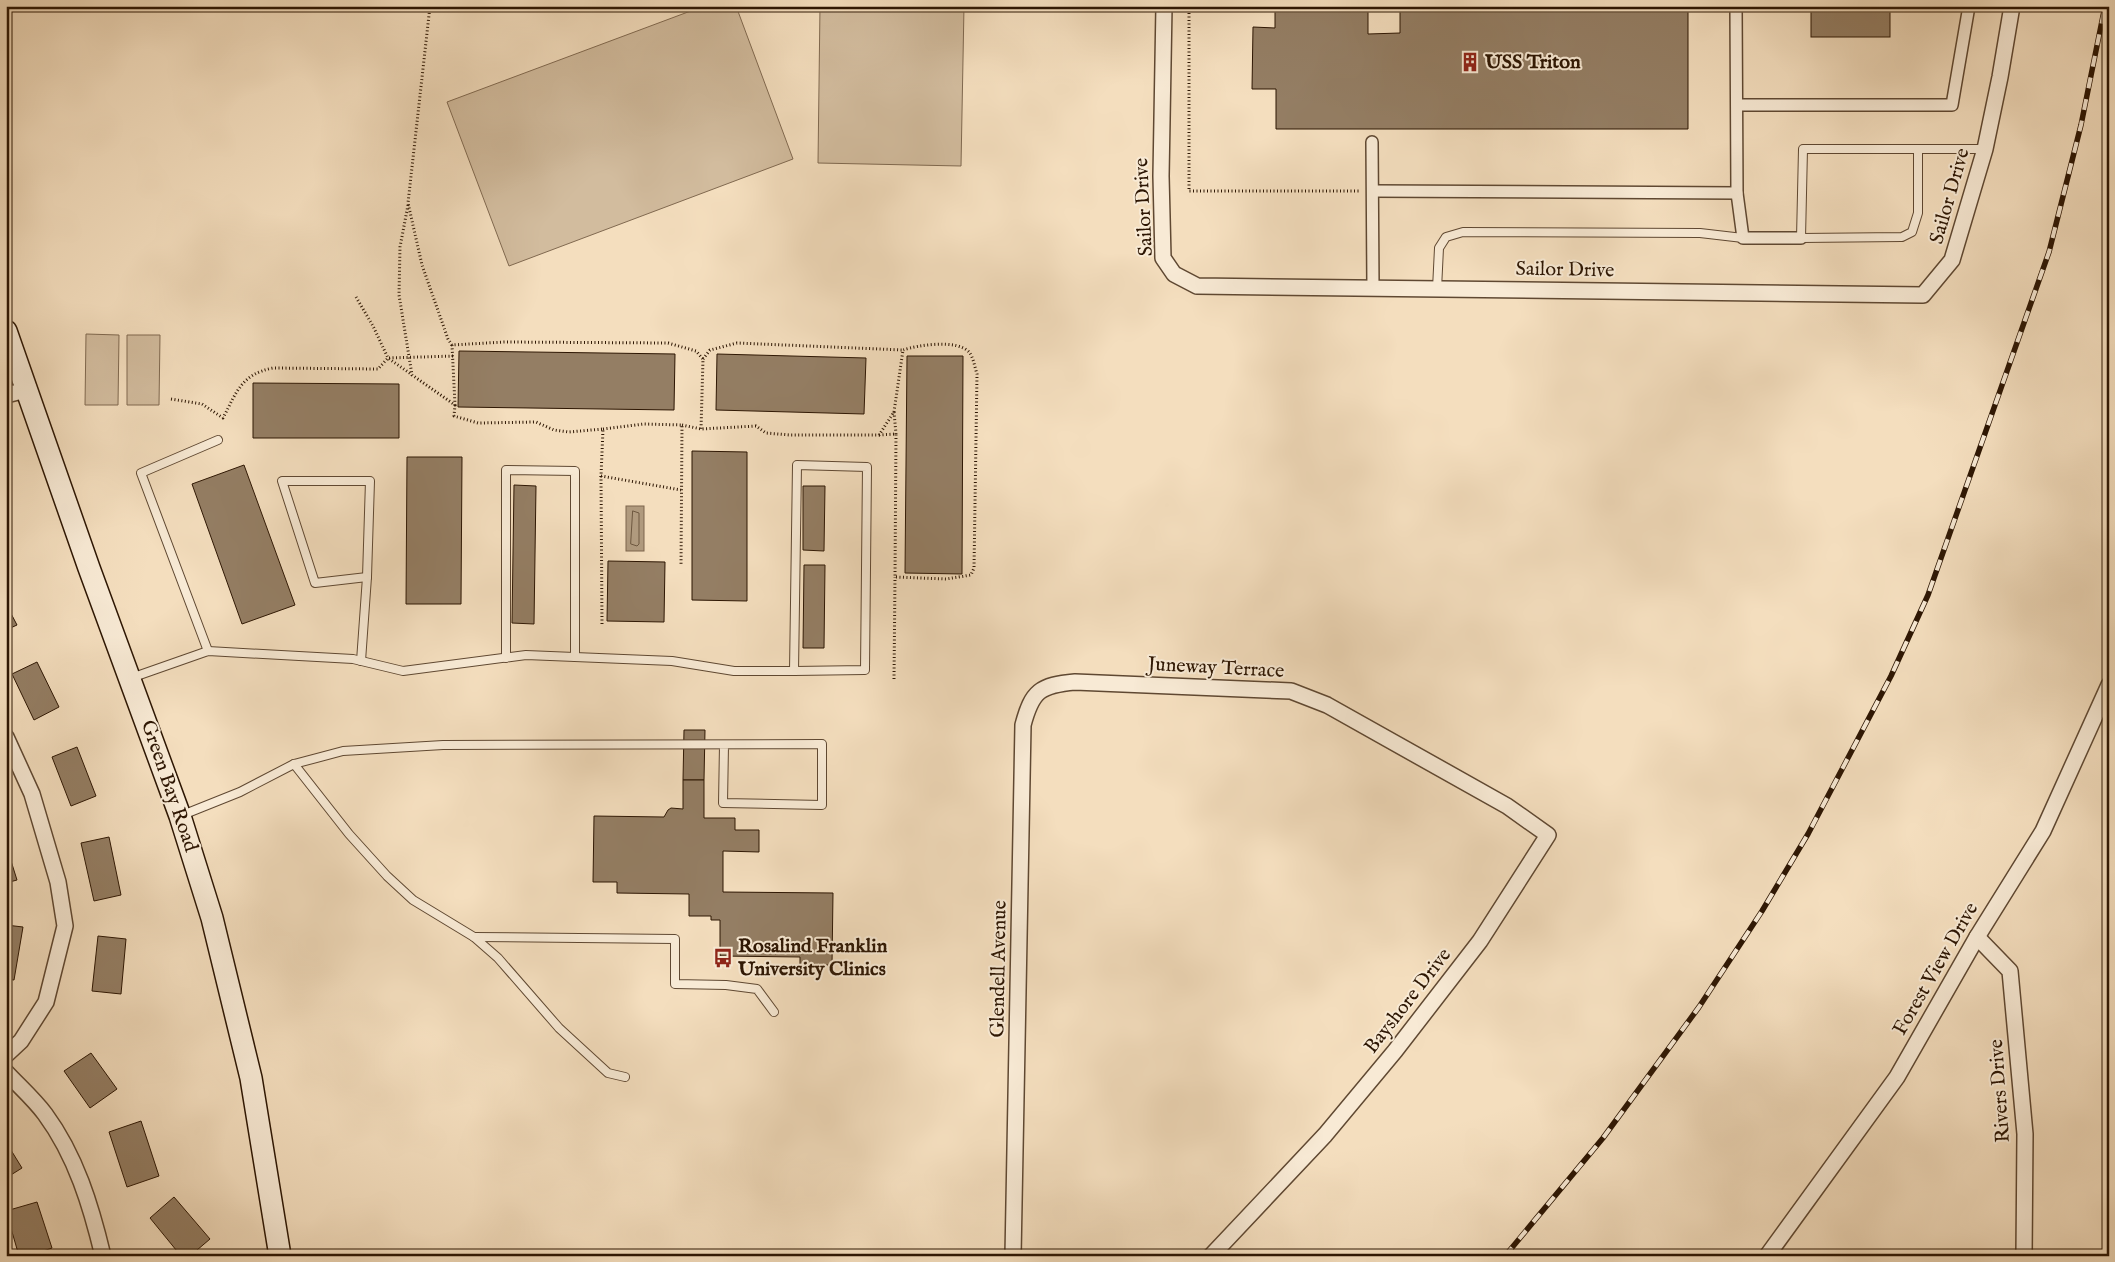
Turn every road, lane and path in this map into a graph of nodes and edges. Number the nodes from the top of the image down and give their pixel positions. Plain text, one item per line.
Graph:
1 (430, 6) edge
2 (1164, 6) edge
3 (1189, 6) edge
4 (1736, 6) edge
5 (1969, 6) edge
6 (2012, 6) edge
7 (1737, 105) junction
8 (1372, 142) dead end
9 (1918, 149) junction
10 (1985, 149) junction
11 (1373, 191) junction
12 (1737, 193) junction
13 (408, 203) junction
14 (1743, 238) junction
15 (1801, 238) junction
16 (1373, 288) junction
17 (1437, 288) junction
18 (356, 297) dead end
19 (6, 331) edge
20 (452, 345) junction
21 (903, 350) junction
22 (454, 356) junction
23 (388, 358) junction
24 (410, 358) junction
25 (703, 359) junction
26 (12, 368) edge
27 (412, 375) junction
28 (16, 393) edge
29 (171, 398) dead end
30 (455, 405) junction
31 (894, 412) junction
32 (682, 425) junction
33 (603, 429) junction
34 (701, 429) junction
35 (896, 434) junction
36 (879, 435) junction
37 (218, 440) dead end
38 (601, 476) junction
39 (681, 490) junction
40 (681, 566) dead end
41 (367, 577) junction
42 (895, 577) junction
43 (602, 625) dead end
44 (208, 651) junction
45 (575, 657) junction
46 (506, 658) junction
47 (362, 661) junction
48 (794, 671) junction
49 (131, 678) junction
50 (894, 678) dead end
51 (2109, 685) edge
52 (1042, 690) joint
53 (6, 737) edge
54 (724, 745) junction
55 (294, 764) junction
56 (1459, 779) joint
57 (180, 816) junction
58 (474, 937) junction
59 (1977, 937) junction
60 (774, 1012) dead end
61 (6, 1055) edge
62 (6, 1072) edge
63 (624, 1078) dead end
64 (103, 1256) edge
65 (280, 1256) edge
66 (1013, 1256) edge
67 (1211, 1256) edge
68 (1768, 1256) edge
69 (2024, 1256) edge

1 - 13 path
2 - 16 street, Sailor Drive
3 - 11 path
4 - 7 street
5 - 7 street
6 - 10 street, Sailor Drive
7 - 12 street
8 - 11 street
9 - 10 lane
9 - 15 lane
9 - 15 lane
10 - 17 street, Sailor Drive
11 - 12 street
11 - 16 street
12 - 14 street
13 - 20 path
13 - 24 path
14 - 15 street
14 - 17 lane
16 - 17 street, Sailor Drive
18 - 23 path
19 - 26 main road, Green Bay Road
20 - 22 path
20 - 25 path
21 - 25 path
21 - 31 path
21 - 42 path
22 - 24 path
22 - 30 path
23 - 24 path
23 - 27 path
23 - 29 path
24 - 27 path
25 - 34 path
26 - 28 main road, Green Bay Road
27 - 30 path
28 - 49 main road, Green Bay Road
30 - 33 path
31 - 35 path
31 - 36 path
32 - 33 path
32 - 34 path
32 - 39 path
33 - 38 path
34 - 36 path
35 - 36 path
35 - 42 path
37 - 44 lane
38 - 39 path
38 - 43 path
39 - 40 path
41 - 41 lane
41 - 47 lane
42 - 50 path
44 - 47 lane
44 - 49 lane
45 - 46 lane
45 - 46 lane
45 - 48 lane
46 - 47 lane
48 - 48 lane
49 - 57 main road, Green Bay Road
51 - 59 street, Forest View Drive
52 - 56 street, Juneway Terrace
52 - 66 street, Glendell Avenue
53 - 61 street
54 - 54 lane
54 - 55 lane
55 - 57 lane
55 - 58 lane
56 - 67 street, Bayshore Drive
57 - 65 main road, Green Bay Road
58 - 60 lane
58 - 63 lane
59 - 68 street, Forest View Drive
59 - 69 street, Rivers Drive
62 - 64 street

